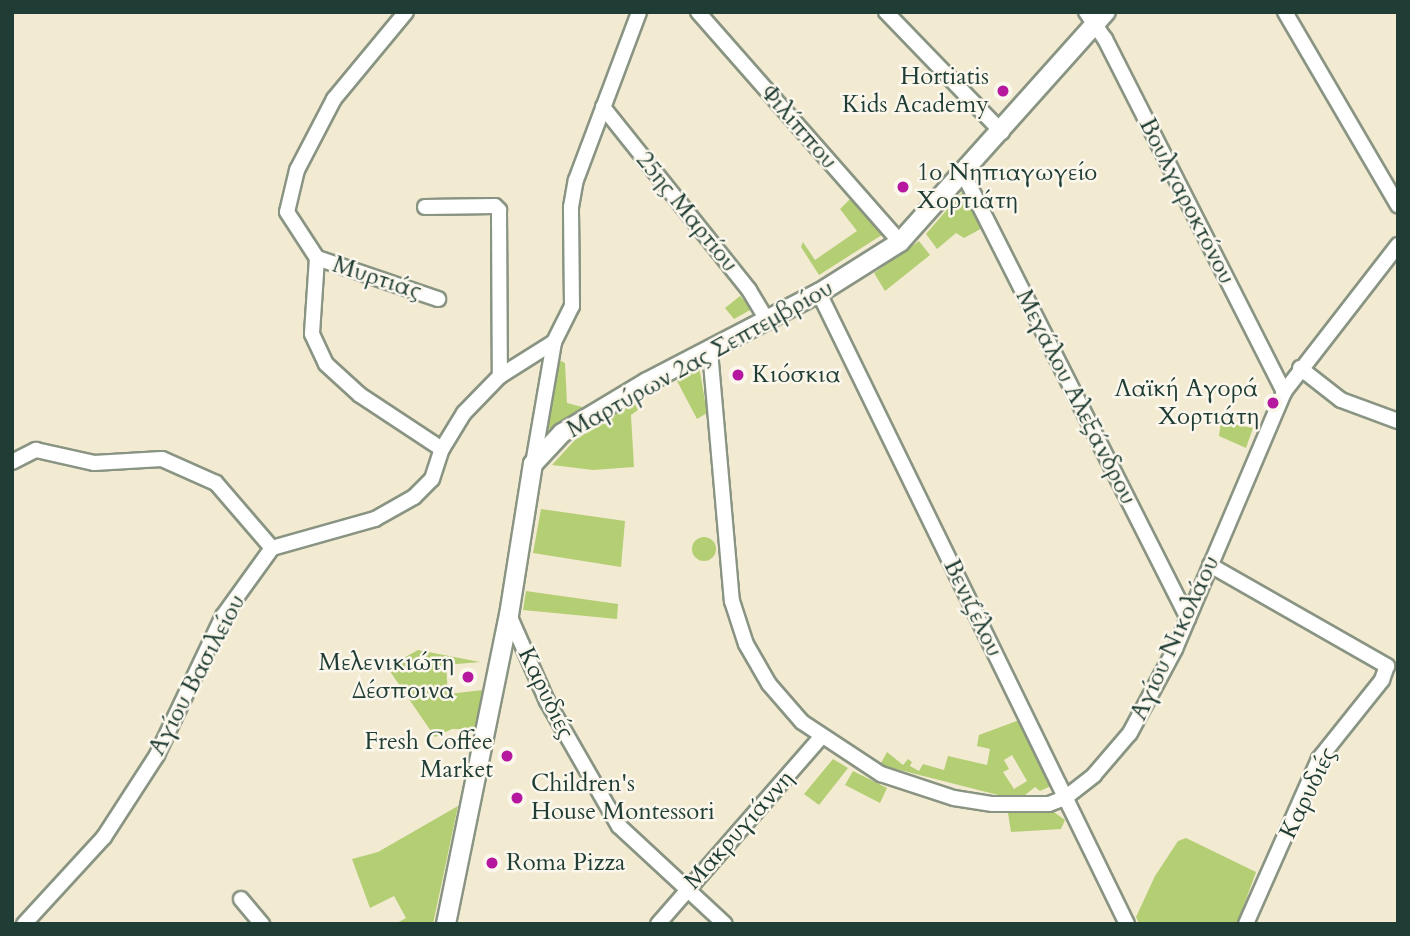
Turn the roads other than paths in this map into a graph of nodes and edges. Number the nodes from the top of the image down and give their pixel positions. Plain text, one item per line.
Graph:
1 (406, 12) edge
2 (639, 12) edge
3 (698, 12) edge
4 (886, 12) edge
5 (1285, 12) edge
6 (1096, 16) edge
7 (603, 107) junction
8 (1002, 132) junction
9 (964, 175) junction
10 (1398, 205) edge
11 (425, 207) dead end
12 (900, 242) junction
13 (1398, 244) edge
14 (317, 258) junction
15 (819, 293) junction
16 (438, 299) dead end
17 (767, 320) junction
18 (554, 342) junction
19 (710, 351) junction
20 (1300, 368) junction
21 (500, 376) junction
22 (1284, 392) junction
23 (1398, 421) edge
24 (442, 449) junction
25 (12, 462) edge
26 (533, 464) junction
27 (272, 548) junction
28 (1210, 565) junction
29 (509, 615) junction
30 (1188, 619) junction
31 (821, 737) junction
32 (1065, 798) junction
33 (685, 891) junction
34 (241, 899) dead end
35 (24, 924) edge
36 (262, 924) edge
37 (446, 924) edge
38 (658, 924) edge
39 (724, 924) edge
40 (1127, 924) edge
41 (1246, 924) edge

1 - 14 street
2 - 7 street
3 - 12 street, Φιλίππου
4 - 8 street
5 - 10 street
6 - 8 street, Μαρτύρων 2ας Σεπτεμβρίου
6 - 22 street, Βουλγαροκτόνου
7 - 17 street, 25ης Μαρτίου
7 - 18 street
8 - 9 street, Μαρτύρων 2ας Σεπτεμβρίου
9 - 12 street, Μαρτύρων 2ας Σεπτεμβρίου
9 - 30 street, Μεγάλου Αλεξάνδρου
11 - 21 street
12 - 15 street, Μαρτύρων 2ας Σεπτεμβρίου
13 - 20 street, Αγίου Νικολάου
14 - 16 street, Μυρτιάς
14 - 24 street
15 - 17 street, Μαρτύρων 2ας Σεπτεμβρίου
15 - 32 street, Βενιζέλου
17 - 19 street, Μαρτύρων 2ας Σεπτεμβρίου
18 - 21 street
18 - 26 street
19 - 26 street, Μαρτύρων 2ας Σεπτεμβρίου
19 - 31 street, Αγίου Νικολάου
20 - 22 street, Αγίου Νικολάου
20 - 23 street
21 - 24 street
22 - 28 street, Αγίου Νικολάου
24 - 27 street
25 - 27 street
26 - 29 street
27 - 35 street, Αγίου Βασιλείου
28 - 30 street, Αγίου Νικολάου
28 - 41 street, Καρυδιές
29 - 33 street, Καρυδιές
29 - 37 street
30 - 32 street, Αγίου Νικολάου
31 - 32 street, Αγίου Νικολάου
31 - 33 street, Μακρυγιάννη
32 - 40 street, Βενιζέλου
33 - 38 street, Μακρυγιάννη
33 - 39 street, Καρυδιές
34 - 36 street

